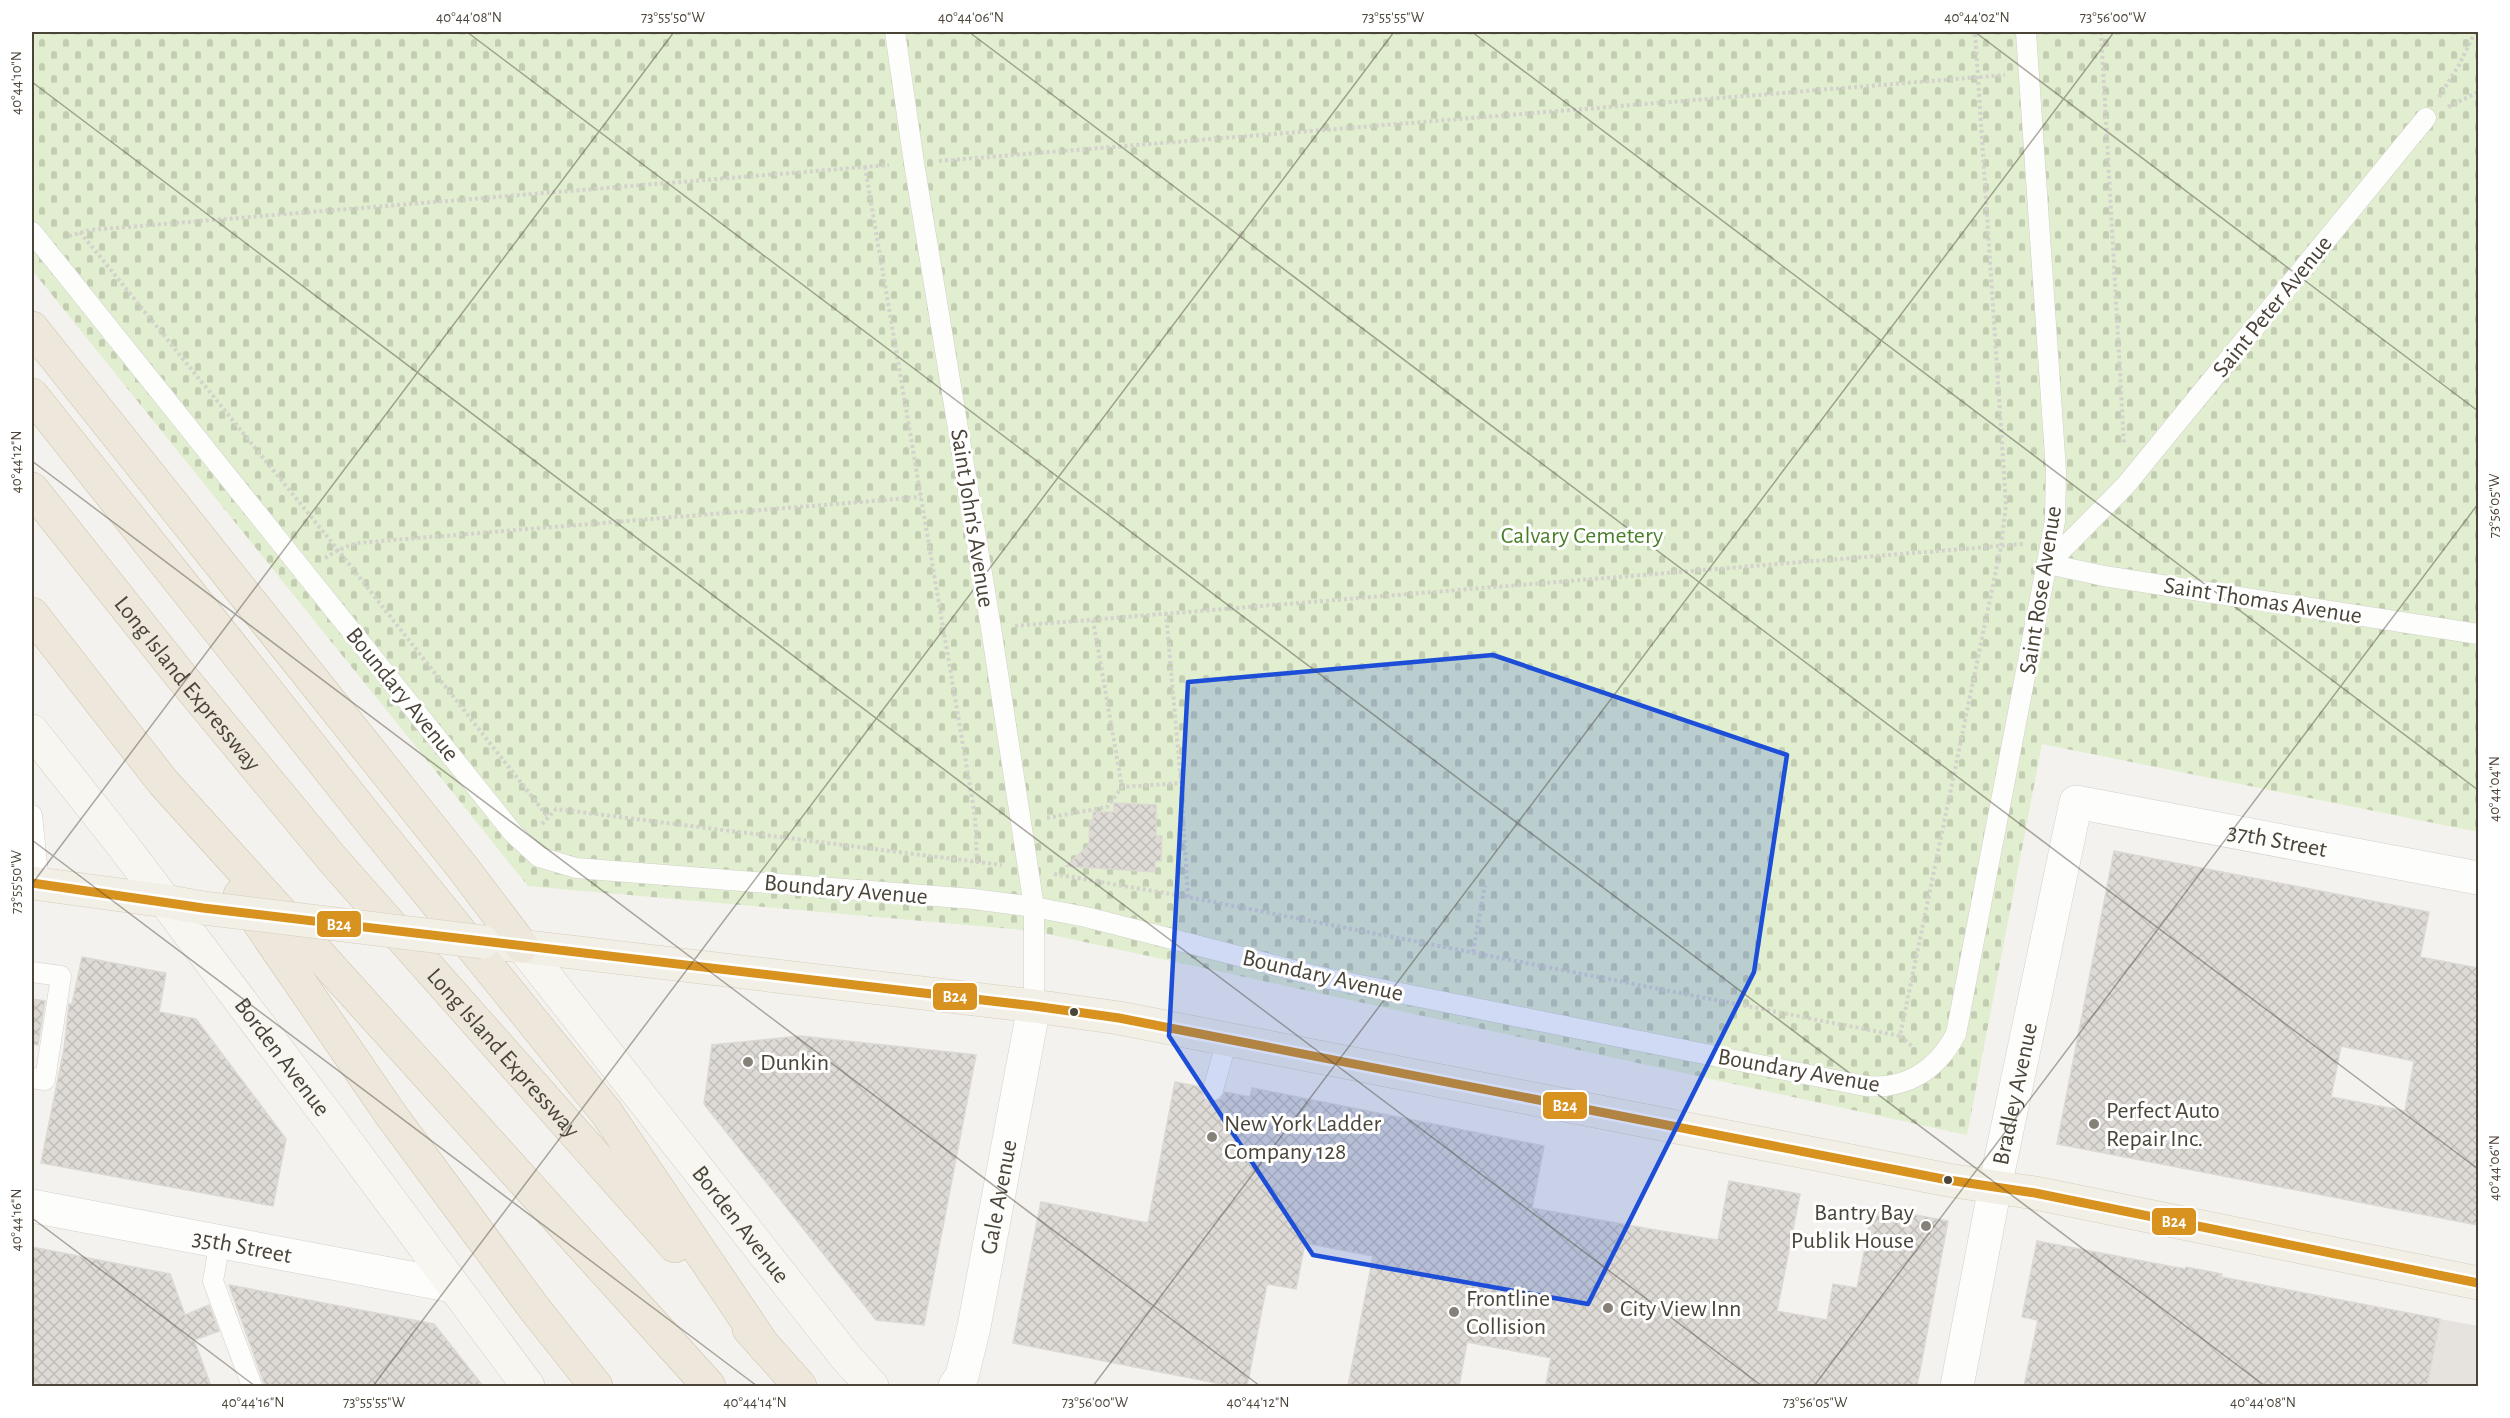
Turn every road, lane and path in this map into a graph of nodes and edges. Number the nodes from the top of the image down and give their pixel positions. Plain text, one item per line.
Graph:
1 (895, 32) edge
2 (1975, 32) edge
3 (2026, 32) edge
4 (2101, 32) edge
5 (2475, 32) edge
6 (1978, 77) junction
7 (2478, 92) edge
8 (2426, 118) junction
9 (914, 163) junction
10 (865, 167) junction
11 (32, 232) edge
12 (80, 232) junction
13 (44, 248) junction
14 (32, 328) edge
15 (32, 395) edge
16 (2126, 485) junction
17 (32, 489) edge
18 (921, 497) junction
19 (2052, 542) junction
20 (2001, 546) junction
21 (338, 549) junction
22 (2048, 564) junction
23 (306, 573) junction
24 (1166, 613) junction
25 (32, 615) edge
26 (1093, 620) junction
27 (991, 628) junction
28 (2478, 634) edge
29 (32, 731) edge
30 (163, 782) junction
31 (1181, 783) junction
32 (1122, 787) junction
33 (2076, 802) joint
34 (32, 815) edge
35 (548, 817) junction
36 (1021, 821) junction
37 (523, 844) junction
38 (977, 861) junction
39 (1028, 870) junction
40 (2478, 878) edge
41 (35, 884) edge
42 (1485, 885) dead end
43 (1188, 897) junction
44 (165, 901) junction
45 (1034, 907) junction
46 (522, 946) junction
47 (1473, 952) junction
48 (32, 972) edge
49 (1034, 1006) junction
50 (1227, 1040) junction
51 (1934, 1064) joint
52 (32, 1078) edge
53 (1213, 1090) dead end
54 (1995, 1187) junction
55 (32, 1206) edge
56 (220, 1241) junction
57 (2478, 1283) edge
58 (453, 1286) junction
59 (764, 1346) junction
60 (252, 1386) edge
61 (528, 1386) edge
62 (596, 1386) edge
63 (709, 1386) edge
64 (800, 1386) edge
65 (872, 1386) edge
66 (961, 1386) edge
67 (1958, 1386) edge

1 - 9 lane, Saint John's Avenue
2 - 6 path
3 - 19 lane, Saint Rose Avenue
4 - 16 path
5 - 8 path
6 - 9 path
6 - 20 path
7 - 8 path
8 - 16 lane, Saint Peter Avenue
9 - 10 path
9 - 27 lane, Saint John's Avenue
10 - 12 path
10 - 18 path
11 - 13 lane, Boundary Avenue
12 - 13 path
12 - 21 path
13 - 23 lane, Boundary Avenue
14 - 46 highway
15 - 59 highway
16 - 22 lane, Saint Peter Avenue
17 - 59 highway, Long Island Expressway
18 - 21 path
18 - 38 path
19 - 20 path
19 - 22 lane, Saint Rose Avenue
20 - 24 path
20 - 47 path
21 - 23 path
21 - 35 path
22 - 28 lane, Saint Thomas Avenue
22 - 51 lane, Saint Rose Avenue
23 - 37 lane, Boundary Avenue
24 - 26 path
24 - 31 path
25 - 30 highway
26 - 27 path
26 - 32 path
27 - 36 lane, Saint John's Avenue
29 - 44 main road, Borden Avenue
30 - 62 highway
30 - 63 highway
31 - 32 path
31 - 43 path
32 - 36 path
33 - 40 street, 37th Street
33 - 54 street, Bradley Avenue
34 - 41 lane
35 - 37 path
35 - 38 path
36 - 39 lane, Saint John's Avenue
37 - 45 lane, Boundary Avenue
38 - 39 path
39 - 43 path
39 - 45 lane, Saint John's Avenue
41 - 44 main road
42 - 47 path
43 - 47 path
44 - 46 main road, bridge
44 - 58 main road, Borden Avenue
45 - 49 lane, Saint John's Avenue
45 - 51 lane, Boundary Avenue
46 - 49 main road
46 - 65 main road, Borden Avenue
48 - 52 lane
49 - 50 main road
49 - 66 street, Gale Avenue
50 - 53 lane
50 - 54 main road
54 - 57 main road
54 - 67 street, Bradley Avenue
55 - 56 street, 35th Street
56 - 58 street, 35th Street
56 - 60 lane
58 - 61 main road, Borden Avenue
59 - 64 highway, Long Island Expressway

